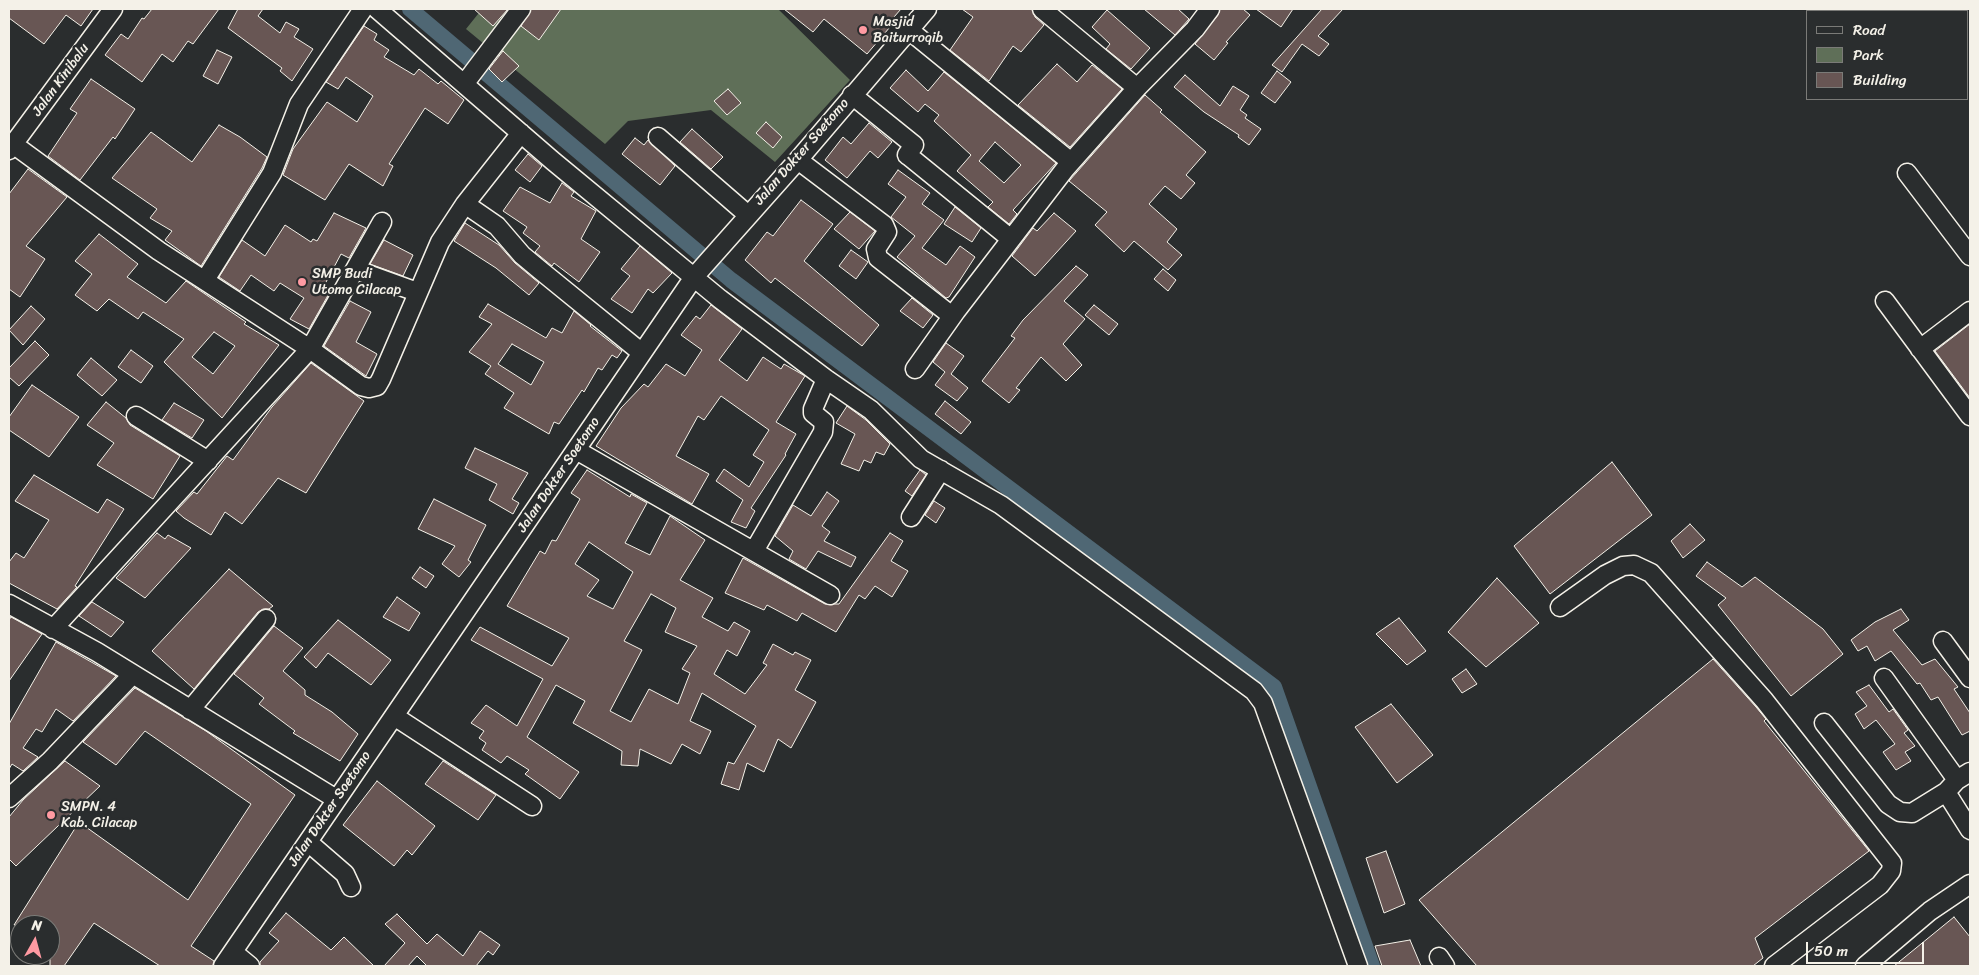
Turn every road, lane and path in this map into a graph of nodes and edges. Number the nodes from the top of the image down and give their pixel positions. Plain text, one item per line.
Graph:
1 (112, 9) edge
2 (363, 9) edge
3 (377, 9) edge
4 (521, 9) edge
5 (927, 9) edge
6 (1042, 9) edge
7 (1210, 9) edge
8 (909, 30) junction
9 (472, 73) junction
10 (1137, 88) junction
11 (852, 95) junction
12 (521, 133) junction
13 (658, 137) dead end
14 (11, 148) edge
15 (798, 160) junction
16 (1071, 162) junction
17 (1907, 173) dead end
18 (465, 204) junction
19 (748, 215) junction
20 (382, 222) dead end
21 (1011, 239) junction
22 (1970, 256) edge
23 (356, 270) junction
24 (699, 270) junction
25 (205, 280) junction
26 (417, 292) junction
27 (1886, 301) dead end
28 (1970, 311) edge
29 (952, 316) junction
30 (310, 349) junction
31 (1920, 349) junction
32 (642, 352) junction
33 (915, 369) dead end
34 (826, 379) junction
35 (136, 416) dead end
36 (1970, 416) edge
37 (576, 450) junction
38 (208, 462) junction
39 (941, 470) junction
40 (911, 517) dead end
41 (754, 551) junction
42 (830, 596) dead end
43 (9, 605) edge
44 (1560, 607) dead end
45 (266, 619) dead end
46 (53, 629) junction
47 (1943, 641) dead end
48 (133, 674) junction
49 (1884, 678) dead end
50 (1970, 678) edge
51 (190, 710) junction
52 (394, 716) junction
53 (1824, 723) dead end
54 (1958, 781) edge
55 (9, 797) edge
56 (336, 800) junction
57 (532, 806) dead end
58 (1970, 830) edge
59 (308, 842) junction
60 (1970, 884) edge
61 (351, 887) dead end
62 (228, 959) edge
63 (250, 966) edge
64 (1358, 966) edge
65 (1774, 966) edge
66 (1864, 966) edge

1 - 14 street, Jalan Kinibalu
2 - 25 street
3 - 9 street
4 - 9 street
5 - 8 street, Jalan Dokter Soetomo
6 - 10 street
7 - 10 street
8 - 11 street, Jalan Dokter Soetomo
8 - 16 street
9 - 12 street
10 - 16 street
11 - 15 street, Jalan Dokter Soetomo
11 - 21 street
12 - 18 street
12 - 24 street
13 - 19 street
14 - 25 street
15 - 19 street, Jalan Dokter Soetomo
15 - 29 street
16 - 21 street
17 - 22 street
18 - 26 street
18 - 32 street
19 - 24 street, Jalan Dokter Soetomo
20 - 23 street
21 - 29 street
23 - 26 street
23 - 30 street
24 - 32 street, Jalan Dokter Soetomo
24 - 34 street
25 - 30 street
26 - 30 street
27 - 31 street
28 - 31 street
29 - 33 street
30 - 38 street
31 - 36 street
32 - 37 street, Jalan Dokter Soetomo
34 - 39 street
34 - 41 street
35 - 38 street
37 - 41 street
37 - 52 street, Jalan Dokter Soetomo
38 - 46 street
39 - 40 street
39 - 64 street
41 - 42 street
43 - 46 street
44 - 65 street
45 - 51 street
46 - 48 street
47 - 50 street
48 - 51 street
48 - 55 street
49 - 54 street
51 - 56 street
52 - 56 street, Jalan Dokter Soetomo
52 - 57 street
53 - 54 street
54 - 58 street
56 - 59 street, Jalan Dokter Soetomo
59 - 61 street
59 - 62 street, Jalan Dokter Soetomo
60 - 66 street
62 - 63 street

